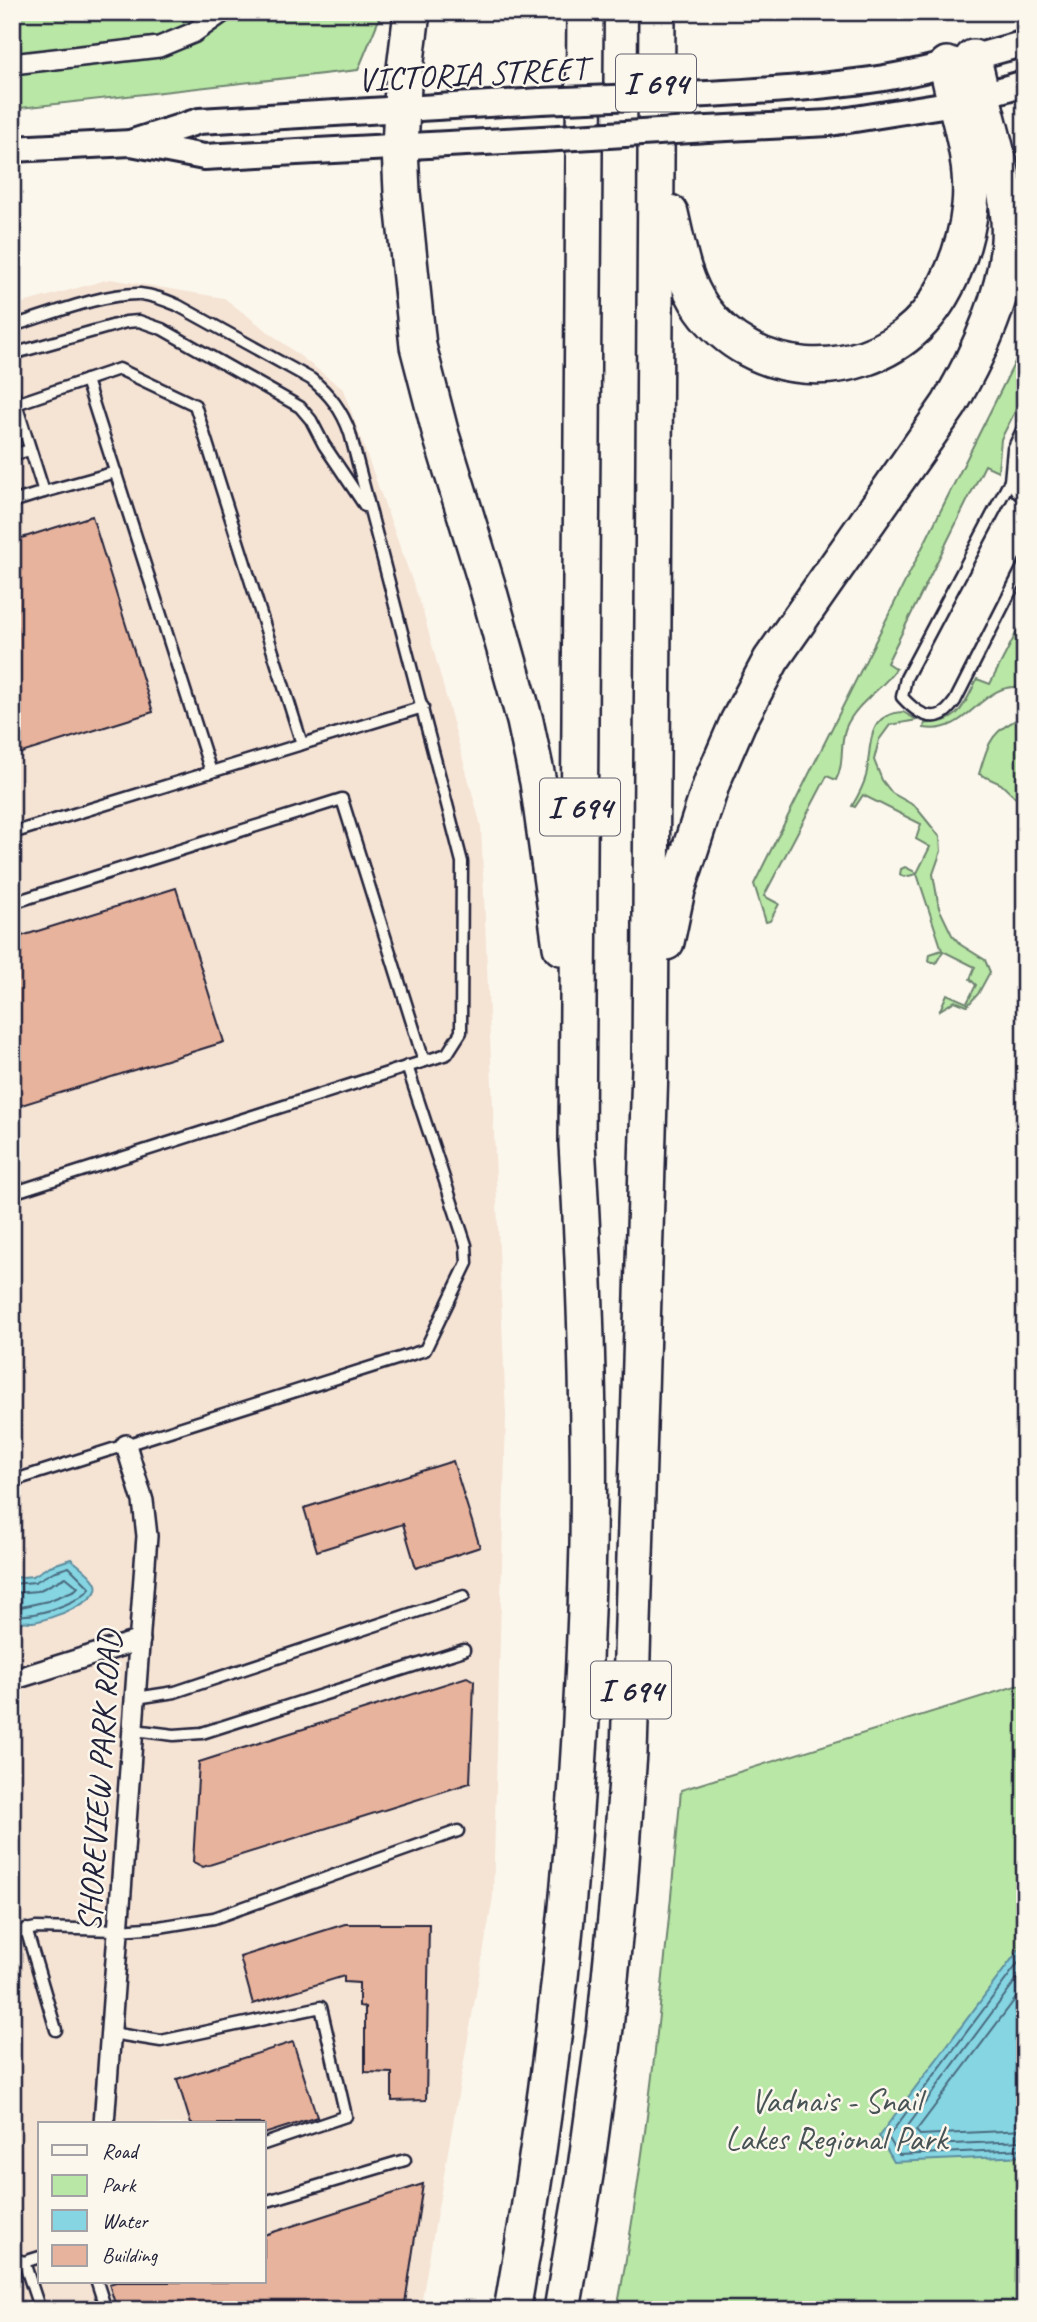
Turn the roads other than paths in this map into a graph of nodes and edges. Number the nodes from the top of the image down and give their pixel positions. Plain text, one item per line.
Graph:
1 (223, 12) edge
2 (412, 12) edge
3 (585, 12) edge
4 (657, 12) edge
5 (1025, 43) edge
6 (960, 61) junction
7 (12, 64) edge
8 (1025, 83) edge
9 (968, 99) junction
10 (401, 110) junction
11 (131, 143) junction
12 (400, 148) junction
13 (12, 149) edge
14 (656, 154) junction
15 (12, 326) edge
16 (12, 354) edge
17 (86, 380) junction
18 (12, 389) edge
19 (14, 404) edge
20 (1025, 424) edge
21 (30, 450) junction
22 (12, 455) edge
23 (116, 472) junction
24 (1010, 481) junction
25 (44, 492) junction
26 (1025, 496) edge
27 (12, 502) edge
28 (370, 513) junction
29 (1025, 563) edge
30 (423, 707) junction
31 (302, 744) junction
32 (211, 772) junction
33 (12, 833) edge
34 (12, 903) edge
35 (424, 1061) junction
36 (407, 1066) junction
37 (650, 1067) junction
38 (578, 1114) junction
39 (12, 1193) edge
40 (125, 1445) junction
41 (12, 1481) edge
42 (464, 1596) dead end
43 (140, 1640) junction
44 (464, 1650) dead end
45 (12, 1680) edge
46 (136, 1698) junction
47 (134, 1730) junction
48 (458, 1831) dead end
49 (26, 1929) junction
50 (119, 1930) junction
51 (12, 1933) edge
52 (56, 2030) dead end
53 (111, 2033) junction
54 (104, 2122) edge
55 (266, 2143) edge
56 (405, 2160) dead end
57 (266, 2201) edge
58 (12, 2258) edge
59 (38, 2258) edge
60 (24, 2262) junction
61 (98, 2284) edge
62 (40, 2310) edge
63 (106, 2310) edge
64 (512, 2310) edge
65 (562, 2310) edge

1 - 7 street
2 - 10 highway
3 - 38 highway, I 694
4 - 14 highway, I 694
5 - 6 street, VICTORIA STREET
6 - 9 highway
6 - 10 street, VICTORIA STREET, bridge
8 - 9 street, VICTORIA STREET
9 - 12 street, VICTORIA STREET, bridge
9 - 14 highway
9 - 37 highway
10 - 11 street, VICTORIA STREET
10 - 12 highway
11 - 12 street, VICTORIA STREET
11 - 13 street, VICTORIA STREET
12 - 38 highway
14 - 37 highway, I 694
15 - 28 lane
16 - 28 lane
17 - 19 lane
17 - 23 lane
17 - 31 lane
18 - 19 lane
19 - 21 lane
20 - 24 lane
21 - 22 lane
21 - 25 lane
23 - 25 lane
23 - 32 lane
24 - 26 lane
24 - 29 lane
25 - 27 lane
28 - 30 lane
30 - 31 lane
30 - 35 lane
31 - 32 lane
32 - 33 lane
34 - 35 lane
35 - 36 lane
36 - 39 lane
36 - 40 lane
37 - 65 highway, I 694
38 - 64 highway, I 694
40 - 41 lane
40 - 43 street, SHOREVIEW PARK ROAD
42 - 46 lane
43 - 45 street
43 - 46 street, SHOREVIEW PARK ROAD
44 - 47 lane
46 - 47 street, SHOREVIEW PARK ROAD
47 - 50 street, SHOREVIEW PARK ROAD
48 - 50 lane
49 - 50 lane
49 - 51 lane
49 - 52 lane
50 - 53 street, SHOREVIEW PARK ROAD
53 - 54 street, SHOREVIEW PARK ROAD
53 - 55 lane
56 - 57 lane
58 - 60 lane
59 - 60 lane
60 - 62 lane
61 - 63 lane

